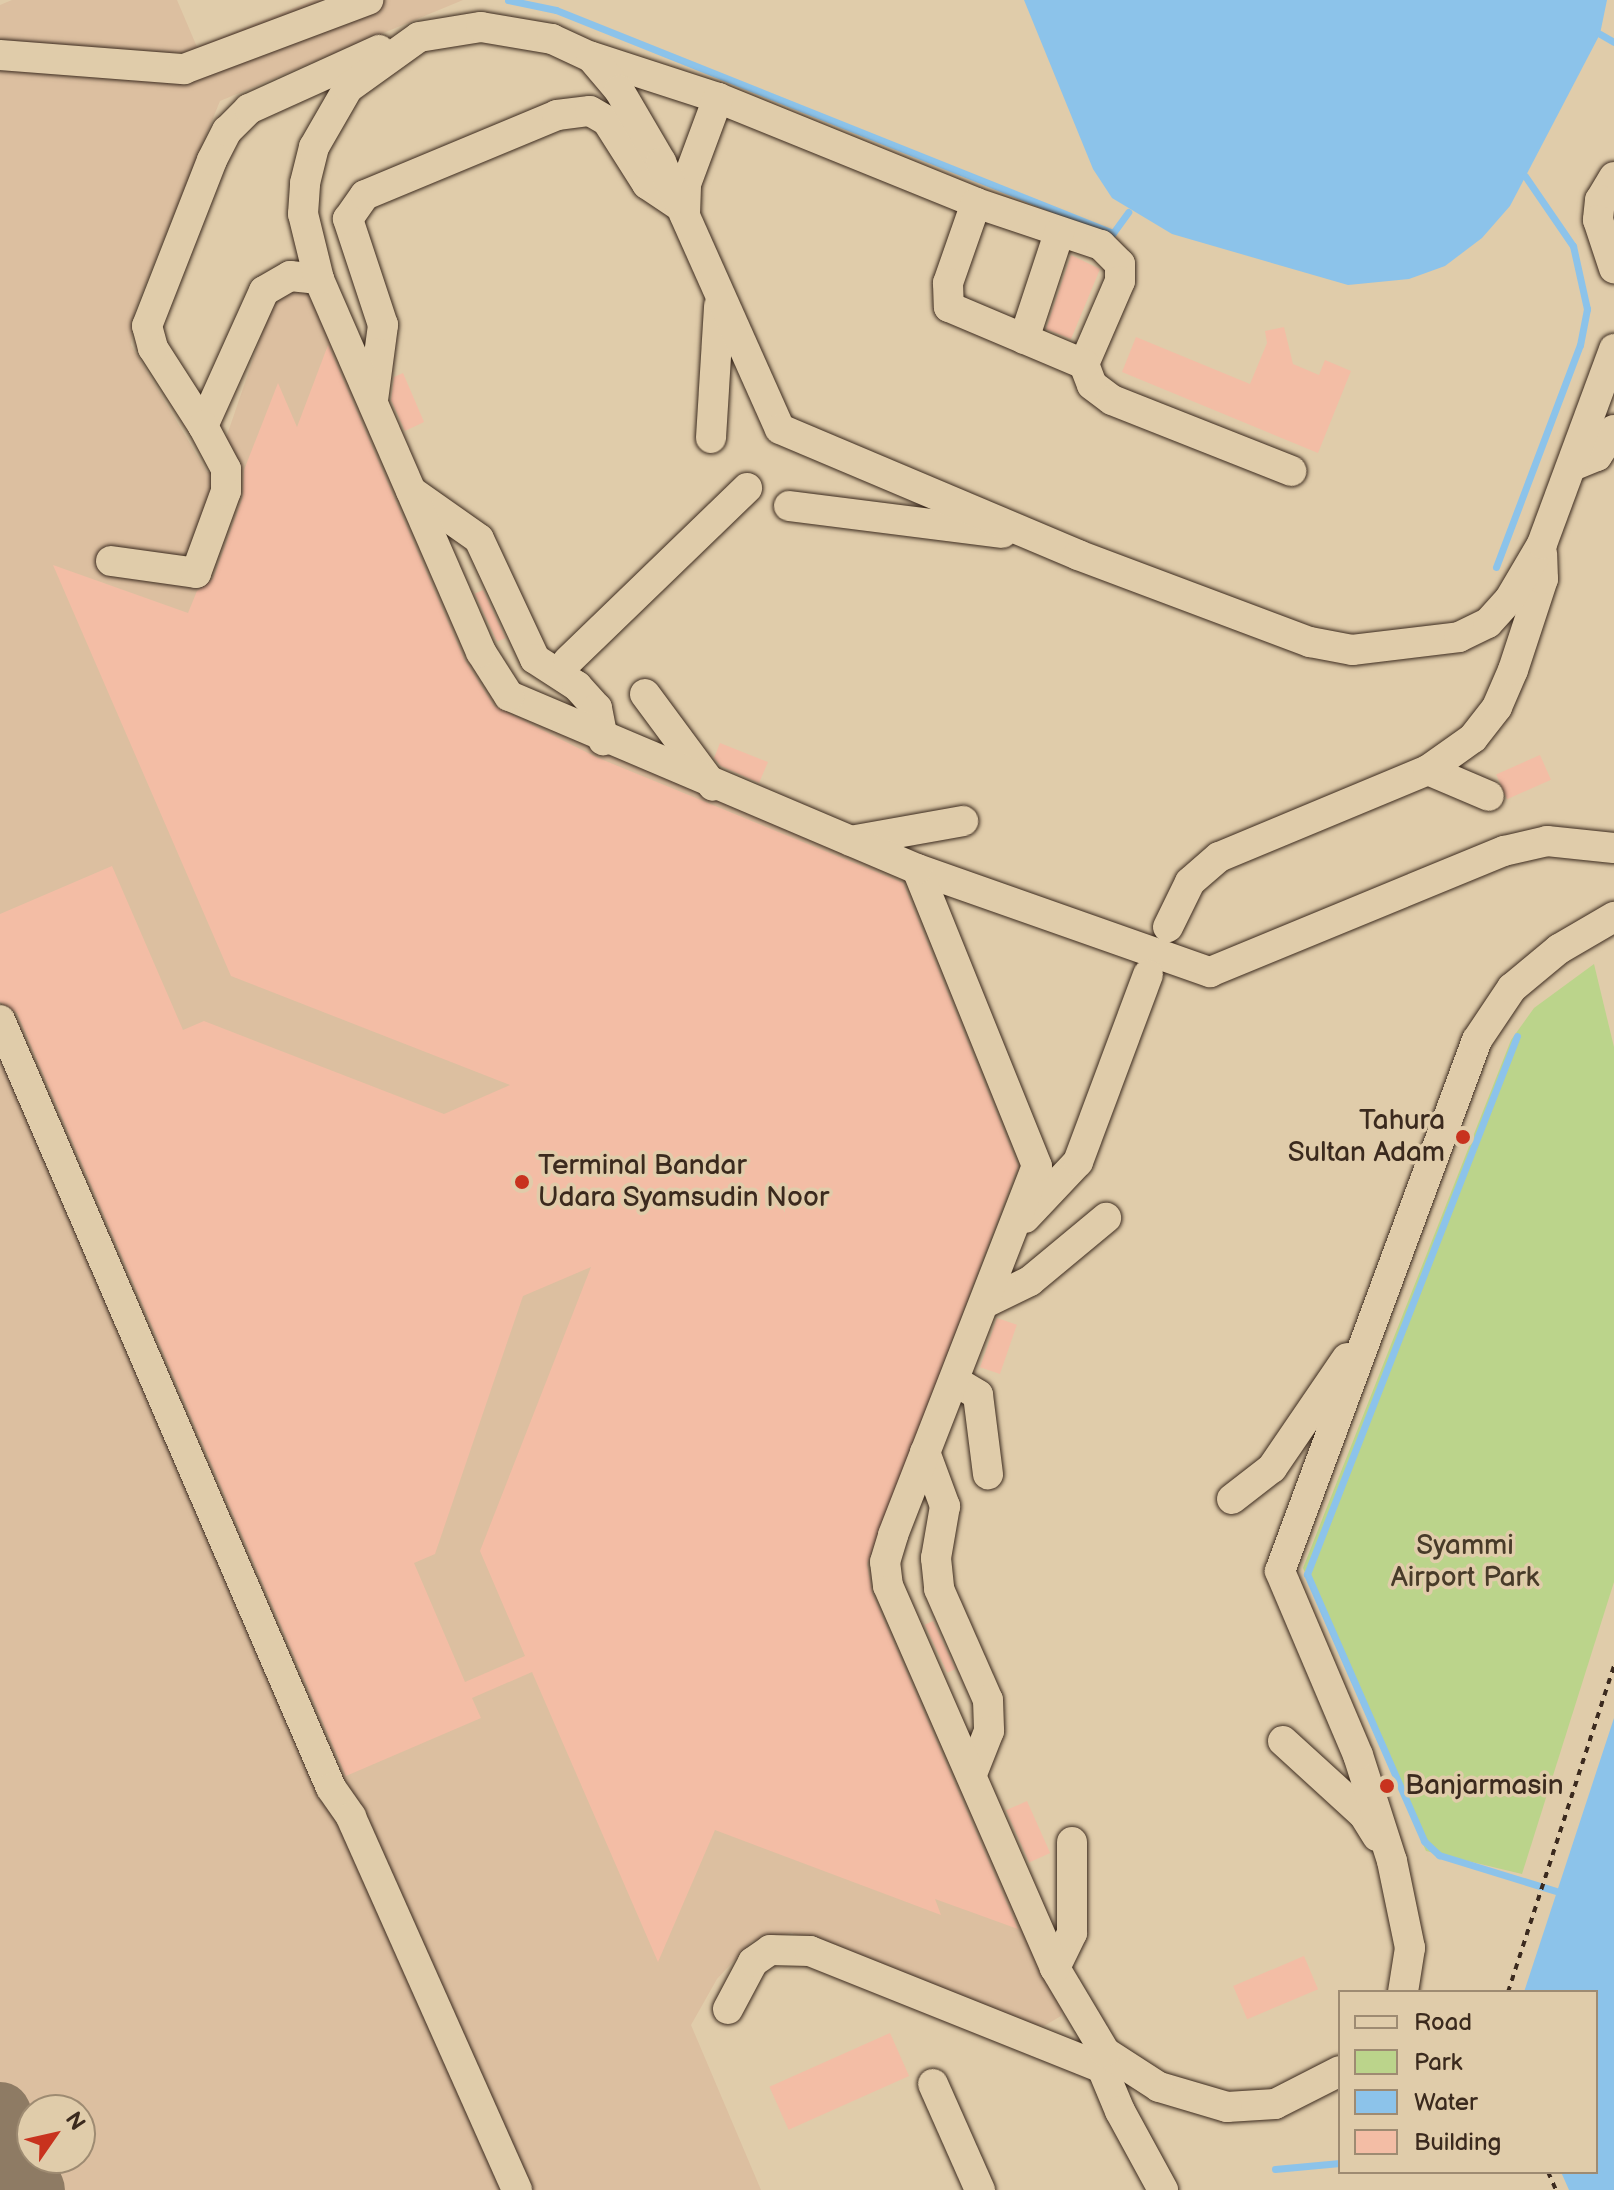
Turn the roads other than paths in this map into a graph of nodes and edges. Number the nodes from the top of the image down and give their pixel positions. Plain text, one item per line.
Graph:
1 (368, 0) edge
2 (419, 37) junction
3 (0, 55) edge
4 (591, 57) junction
5 (718, 98) junction
6 (1614, 177) edge
7 (976, 203) junction
8 (681, 212) junction
9 (1059, 233) junction
10 (1614, 268) edge
11 (319, 279) junction
12 (719, 296) junction
13 (1024, 339) junction
14 (1614, 349) edge
15 (1084, 364) junction
16 (373, 400) junction
17 (203, 426) junction
18 (1614, 430) edge
19 (711, 438) dead end
20 (1572, 466) junction
21 (1291, 471) dead end
22 (747, 488) dead end
23 (411, 491) junction
24 (789, 506) dead end
25 (1542, 544) junction
26 (1078, 555) junction
27 (111, 561) dead end
28 (568, 661) dead end
29 (645, 694) dead end
30 (603, 740) junction
31 (1428, 770) junction
32 (714, 788) junction
33 (1489, 796) dead end
34 (963, 821) dead end
35 (849, 841) junction
36 (1614, 848) edge
37 (917, 869) junction
38 (1614, 917) edge
39 (1168, 927) dead end
40 (1148, 975) dead end
41 (0, 1020) edge
42 (1106, 1218) dead end
43 (1018, 1226) junction
44 (987, 1302) junction
45 (1367, 1331) junction
46 (955, 1381) junction
47 (925, 1452) junction
48 (988, 1474) dead end
49 (1232, 1499) dead end
50 (1283, 1741) dead end
51 (972, 1774) junction
52 (1072, 1842) dead end
53 (1392, 1861) junction
54 (1055, 1968) junction
55 (1403, 1990) edge
56 (1076, 2007) junction
57 (728, 2009) dead end
58 (1005, 2030) junction
59 (1104, 2060) junction
60 (1338, 2072) edge
61 (933, 2084) dead end
62 (1159, 2087) junction
63 (1140, 2143) junction
64 (517, 2190) edge
65 (980, 2190) edge
66 (1162, 2190) edge

1 - 3 street
2 - 4 street
2 - 11 street
2 - 17 street
4 - 5 street
4 - 8 street
5 - 7 street
5 - 8 street
6 - 10 street
7 - 9 street
7 - 13 street
8 - 12 street
8 - 16 street
9 - 13 street
9 - 15 street
11 - 16 street
11 - 17 street
12 - 19 street
12 - 26 street
13 - 15 street
14 - 20 street
15 - 21 street
16 - 23 street
17 - 27 street
18 - 20 street
20 - 25 street
22 - 28 street
23 - 30 street
23 - 30 street
24 - 26 street
25 - 26 street
25 - 31 street
29 - 32 street
30 - 32 street
31 - 33 street
31 - 39 street
32 - 35 street
34 - 35 street
35 - 37 street
36 - 37 street
37 - 43 street
38 - 45 street
40 - 43 street
41 - 64 street
42 - 44 street
43 - 44 street
44 - 46 street
45 - 49 street
45 - 53 street
46 - 47 street
46 - 48 street
47 - 51 street
47 - 51 street
50 - 53 street
51 - 54 street
52 - 54 street
53 - 55 street
54 - 56 street
56 - 58 street
56 - 59 street
57 - 58 street
58 - 59 street
59 - 62 street
59 - 63 street
60 - 62 street
61 - 65 street
62 - 63 street
63 - 66 street

